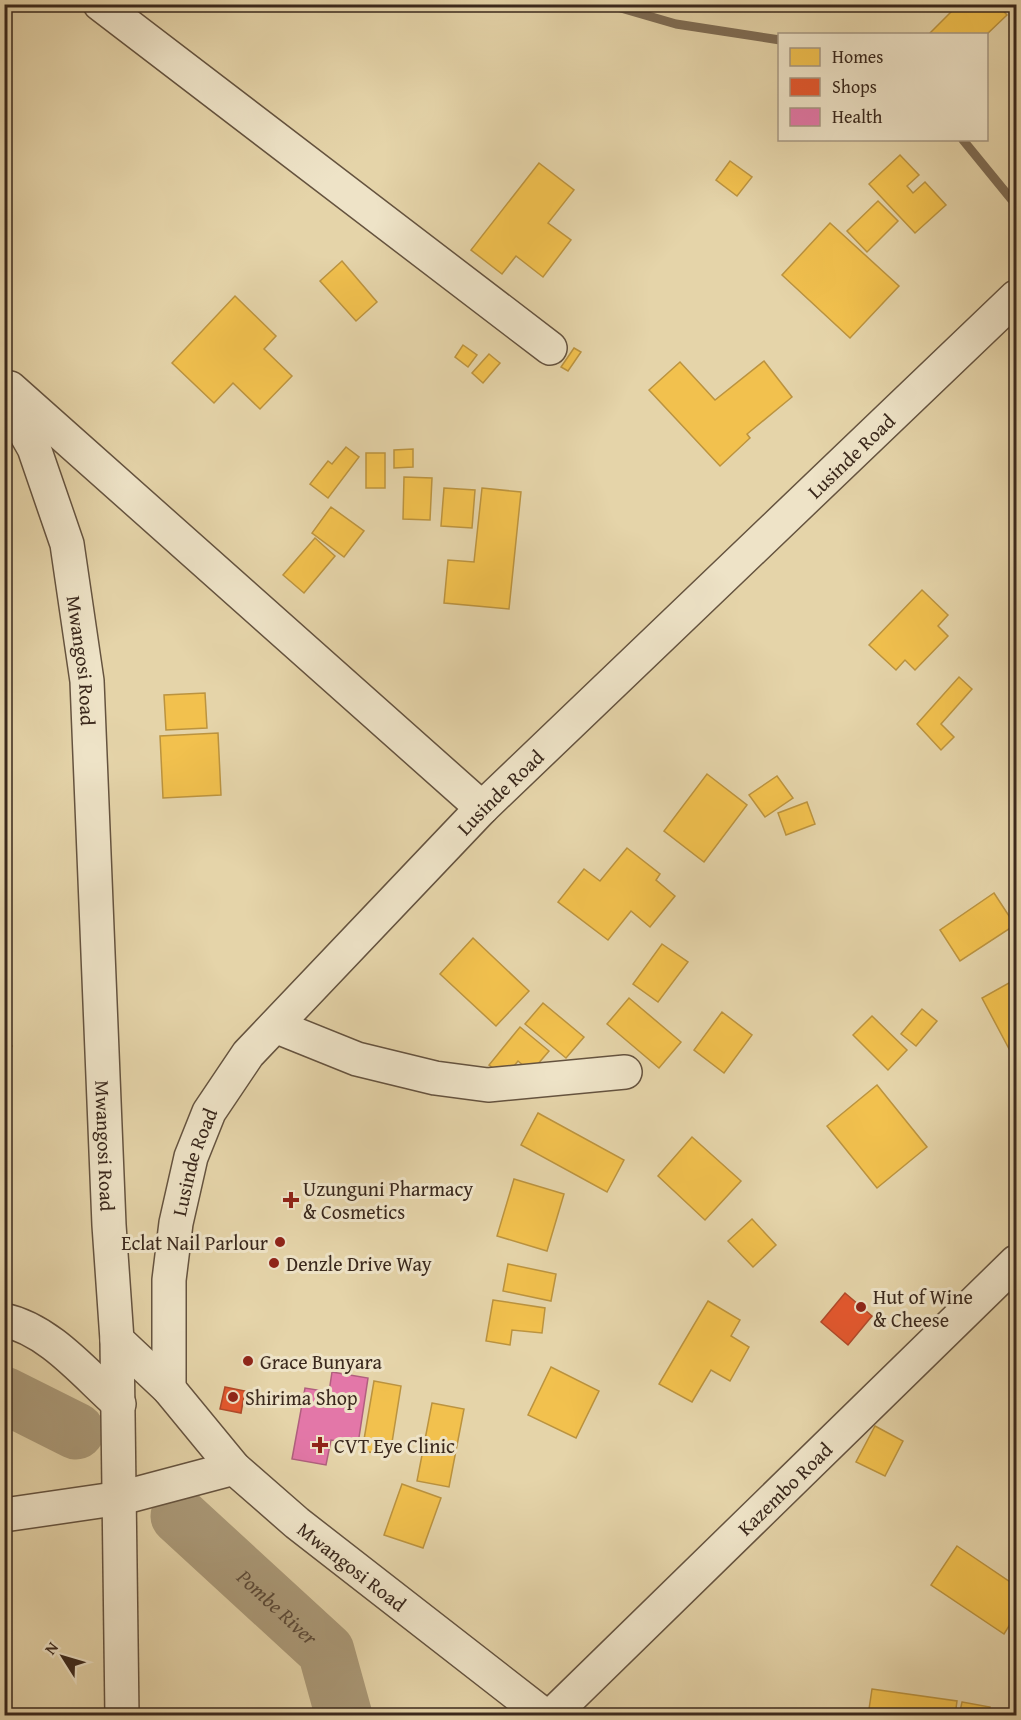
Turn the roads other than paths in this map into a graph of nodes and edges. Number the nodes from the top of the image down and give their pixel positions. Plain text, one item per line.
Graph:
1 (100, 4) edge
2 (1017, 297) edge
3 (550, 348) dead end
4 (4, 383) edge
5 (4, 396) edge
6 (482, 808) junction
7 (275, 1026) junction
8 (624, 1072) dead end
9 (1017, 1262) edge
10 (4, 1320) edge
11 (117, 1340) junction
12 (169, 1389) junction
13 (119, 1404) junction
14 (234, 1468) junction
15 (121, 1498) junction
16 (4, 1515) edge
17 (122, 1716) edge
18 (545, 1716) edge
19 (551, 1716) edge

1 - 3 street
2 - 6 street, Lusinde Road
4 - 6 street
5 - 11 street, Mwangosi Road
6 - 7 street, Lusinde Road
7 - 8 street
7 - 12 street, Lusinde Road
9 - 19 street, Kazembo Road
10 - 13 street
11 - 12 street, Mwangosi Road
11 - 13 street
12 - 14 street, Mwangosi Road
13 - 15 street
14 - 15 street
14 - 18 street, Mwangosi Road
15 - 16 street
15 - 17 street

